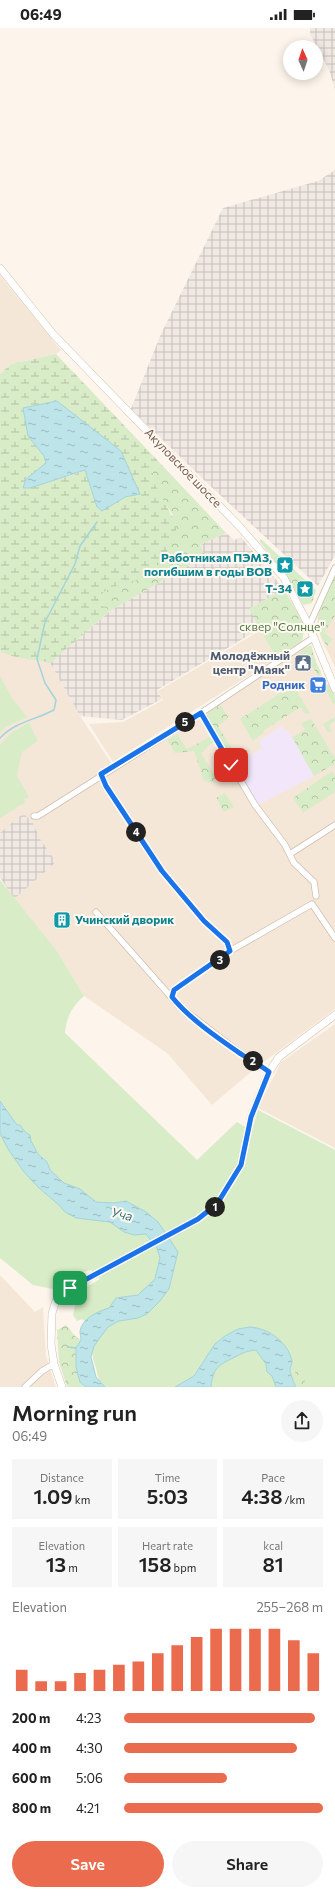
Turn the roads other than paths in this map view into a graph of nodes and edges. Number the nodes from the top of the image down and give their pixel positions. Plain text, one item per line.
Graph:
1 (0, 268) edge
2 (335, 568) edge
3 (309, 626) junction
4 (313, 638) junction
5 (335, 689) edge
6 (201, 713) junction
7 (101, 774) junction
8 (34, 816) dead end
9 (335, 824) edge
10 (290, 854) junction
11 (316, 896) dead end
12 (96, 912) dead end
13 (335, 938) edge
14 (230, 951) junction
15 (172, 997) junction
16 (335, 1015) edge
17 (269, 1072) junction
18 (54, 1364) junction
19 (25, 1387) edge
20 (62, 1387) edge

1 - 3 street, Акуловское шоссе
2 - 3 street
3 - 4 street, Акуловское шоссе
4 - 5 street, Акуловское шоссе
4 - 6 street
6 - 7 street
6 - 10 street
7 - 8 street
7 - 14 street
9 - 10 street
10 - 11 street
12 - 15 street
13 - 14 street
14 - 15 street
15 - 17 street
16 - 17 street
17 - 18 street
18 - 19 street
18 - 20 street

